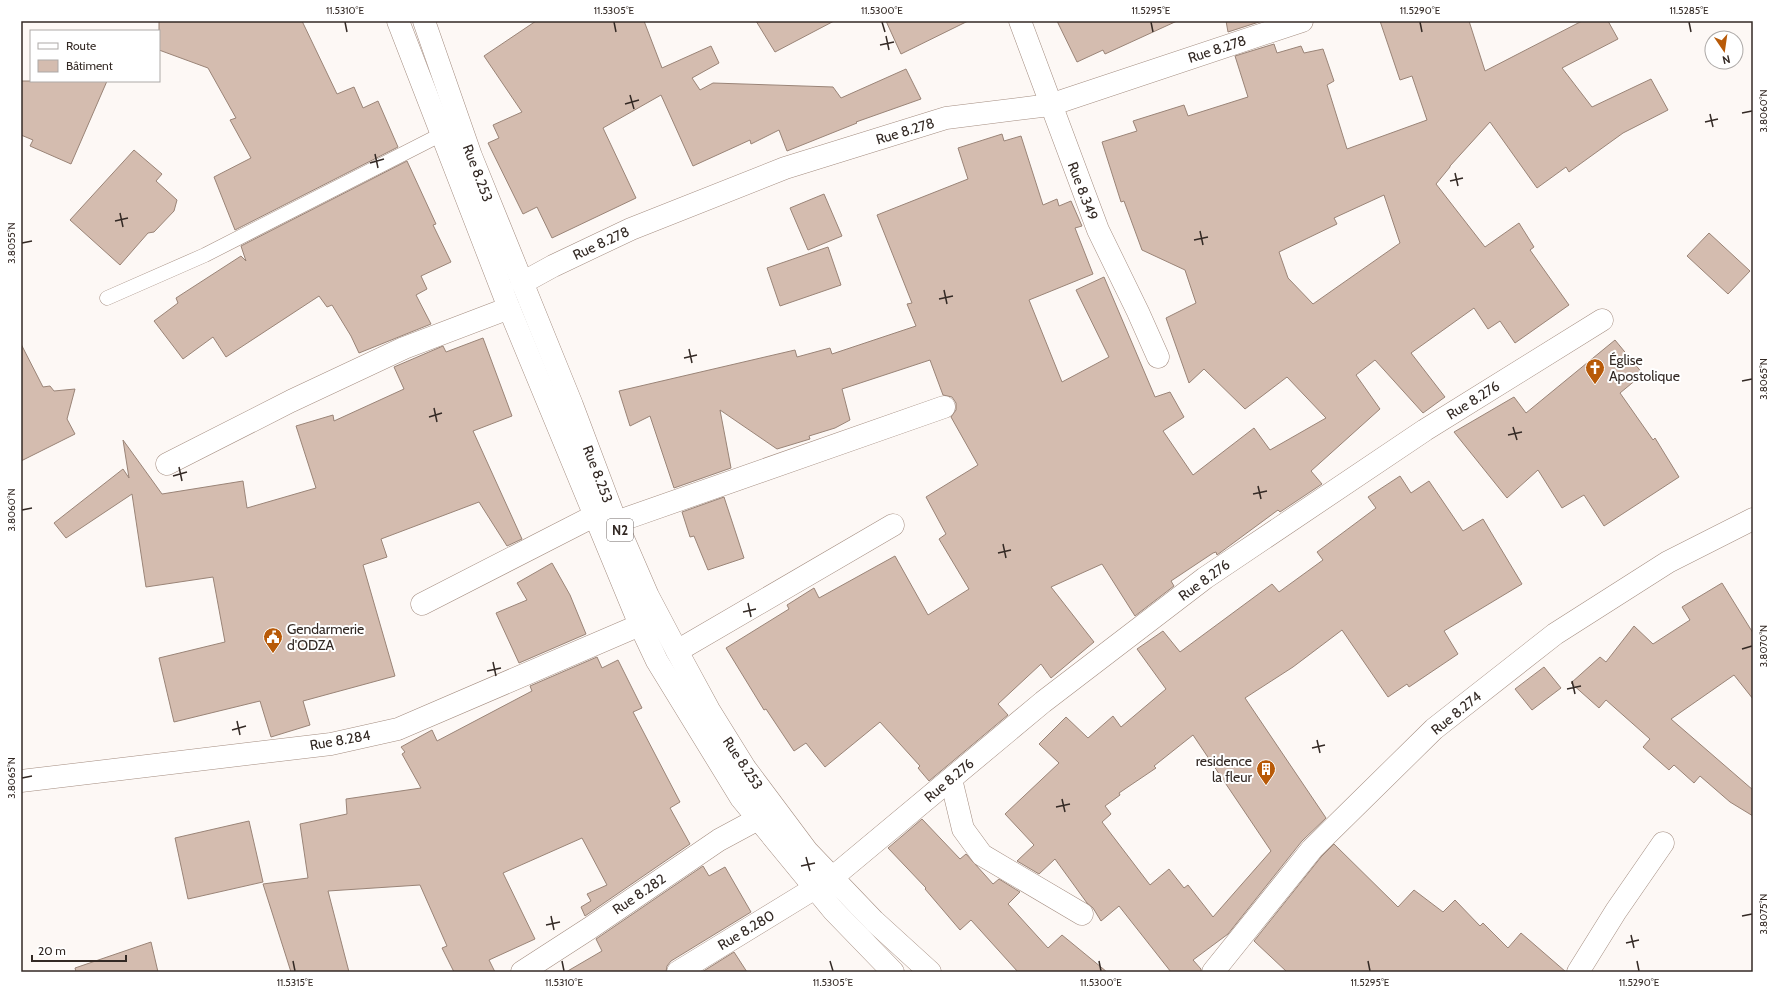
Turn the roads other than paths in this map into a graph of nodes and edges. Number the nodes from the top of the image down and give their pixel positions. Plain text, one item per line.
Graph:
1 (398, 21) edge
2 (424, 21) edge
3 (1020, 21) edge
4 (1302, 21) edge
5 (1050, 105) junction
6 (442, 134) junction
7 (522, 283) junction
8 (107, 298) dead end
9 (509, 308) junction
10 (1602, 320) dead end
11 (1158, 357) dead end
12 (944, 407) dead end
13 (166, 464) dead end
14 (594, 516) junction
15 (1753, 519) edge
16 (616, 522) junction
17 (893, 525) dead end
18 (422, 604) dead end
19 (640, 625) junction
20 (677, 652) junction
21 (951, 779) junction
22 (21, 781) edge
23 (758, 819) junction
24 (1664, 843) dead end
25 (824, 883) junction
26 (1082, 914) dead end
27 (522, 972) edge
28 (678, 972) edge
29 (893, 972) edge
30 (930, 972) edge
31 (1213, 972) edge
32 (1578, 972) edge

1 - 6 main road, Rue 8.253 / N2
2 - 7 main road, Rue 8.253 / N2
3 - 5 main road, Rue 8.349
4 - 5 main road, Rue 8.278
5 - 7 main road, Rue 8.278
5 - 11 main road, Rue 8.349
6 - 8 lane
6 - 9 main road, Rue 8.253 / N2
7 - 16 main road, Rue 8.253 / N2
9 - 13 main road
9 - 14 main road, Rue 8.253 / N2
10 - 21 main road, Rue 8.276
12 - 16 main road
14 - 18 main road
14 - 19 main road, Rue 8.253 / N2
15 - 31 main road, Rue 8.274
16 - 20 main road, Rue 8.253 / N2
17 - 20 main road
19 - 22 main road, Rue 8.284
19 - 23 main road, Rue 8.253 / N2
20 - 25 main road, Rue 8.253 / N2
21 - 25 main road, Rue 8.276
21 - 26 main road
23 - 25 main road, Rue 8.253 / N2
23 - 27 main road, Rue 8.282
24 - 32 main road
25 - 28 main road, Rue 8.280
25 - 29 main road, Rue 8.253 / N2
25 - 30 main road, Rue 8.253 / N2

